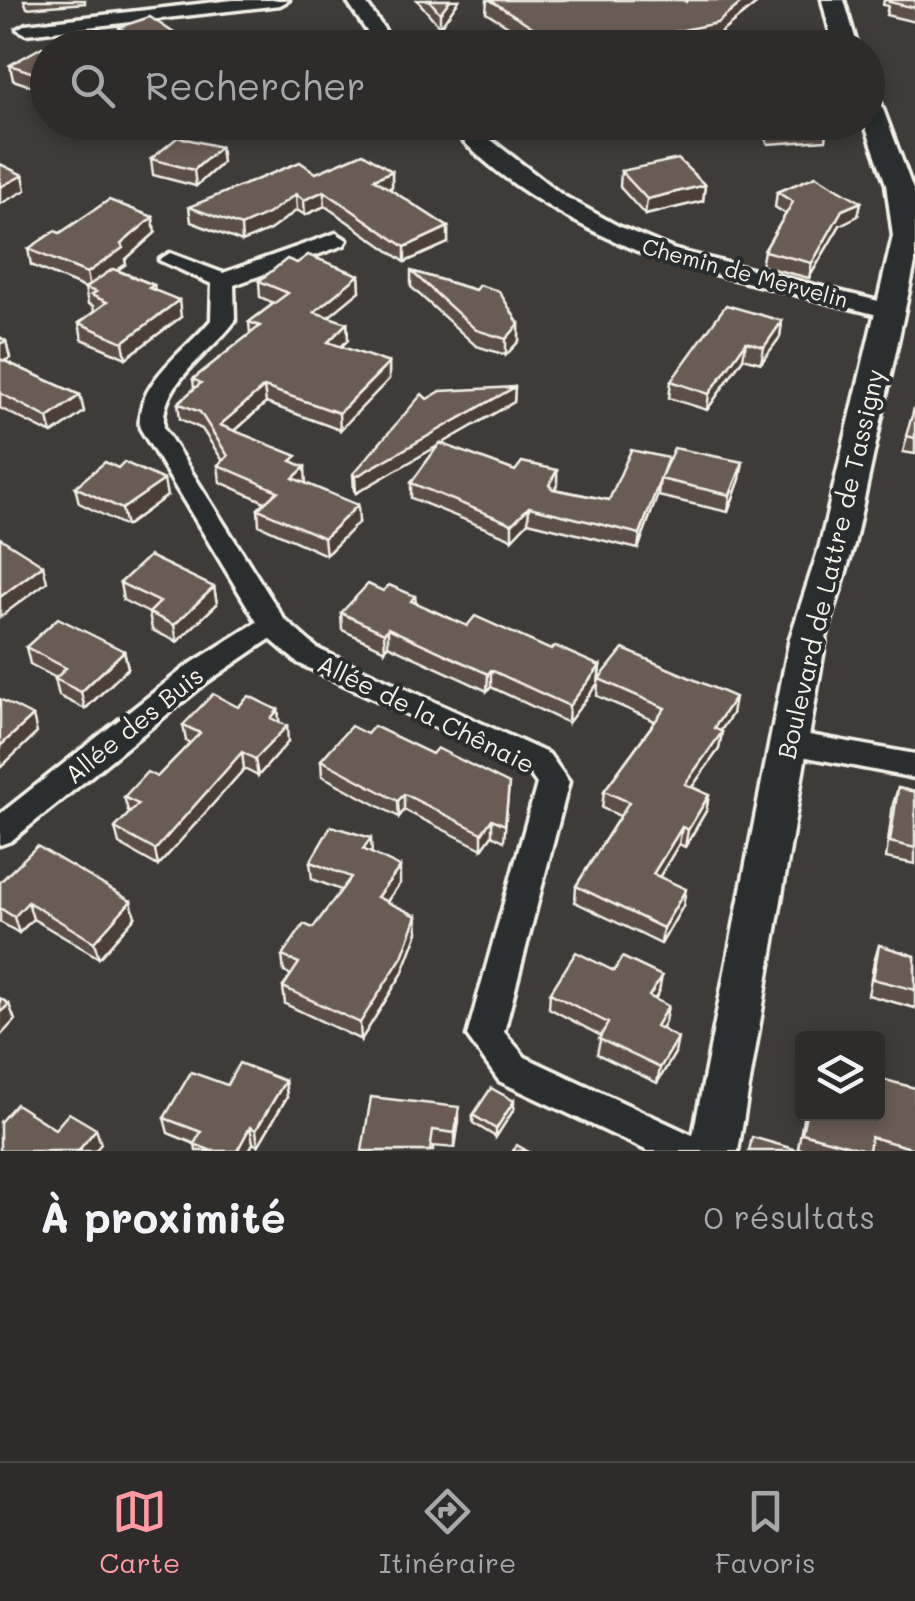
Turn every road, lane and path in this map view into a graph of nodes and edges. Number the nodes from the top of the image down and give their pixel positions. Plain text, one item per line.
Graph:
1 (280, 0) edge
2 (345, 0) edge
3 (356, 0) edge
4 (833, 0) edge
5 (26, 29) dead end
6 (376, 30) edge
7 (841, 30) edge
8 (479, 140) edge
9 (884, 140) edge
10 (336, 240) dead end
11 (170, 260) dead end
12 (909, 261) edge
13 (224, 281) junction
14 (890, 311) junction
15 (274, 626) junction
16 (787, 744) junction
17 (915, 766) edge
18 (0, 832) edge
19 (688, 1151) edge
20 (714, 1151) edge

1 - 5 street
2 - 3 street
3 - 6 street
4 - 7 street
8 - 14 street, Chemin de Mervelin
9 - 12 street, Boulevard de Lattre de Tassigny
10 - 13 street
11 - 13 street
12 - 14 street, Boulevard de Lattre de Tassigny
13 - 15 street, Allée de la Chênaie
14 - 16 street, Boulevard de Lattre de Tassigny
15 - 18 street, Allée des Buis
15 - 19 street, Allée de la Chênaie
16 - 17 street
16 - 20 street, Boulevard de Lattre de Tassigny

